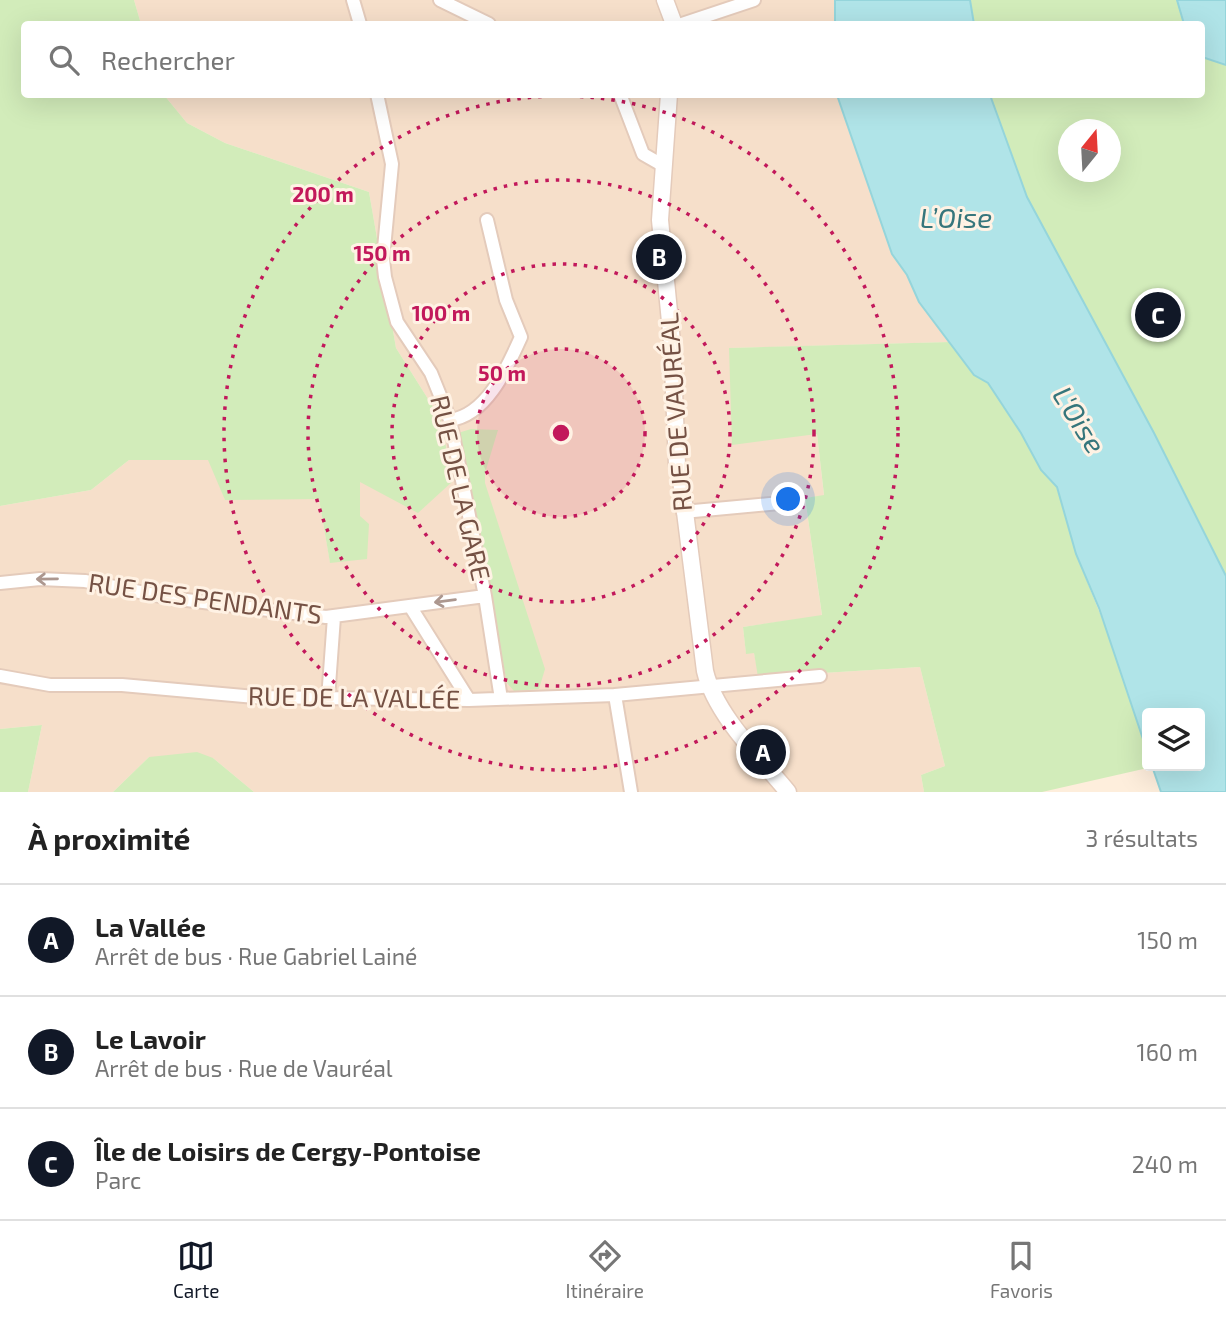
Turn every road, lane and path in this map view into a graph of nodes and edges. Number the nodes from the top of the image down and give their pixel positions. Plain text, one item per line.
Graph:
1 (353, 0) edge
2 (440, 0) edge
3 (665, 0) edge
4 (754, 0) edge
5 (359, 21) edge
6 (483, 21) edge
7 (674, 21) edge
8 (691, 21) edge
9 (378, 98) edge
10 (622, 98) edge
11 (669, 98) edge
12 (664, 166) junction
13 (486, 220) dead end
14 (450, 420) junction
15 (780, 503) dead end
16 (683, 512) junction
17 (0, 583) edge
18 (485, 596) junction
19 (410, 606) junction
20 (334, 617) junction
21 (0, 676) edge
22 (820, 676) dead end
23 (708, 687) junction
24 (615, 695) junction
25 (328, 699) junction
26 (501, 699) junction
27 (469, 700) junction
28 (631, 792) edge
29 (788, 792) edge

1 - 5 street
2 - 6 street
3 - 7 street
4 - 8 street
9 - 14 street, RUE DE LA GARE
10 - 12 street
11 - 12 street, RUE DE VAURÉAL
12 - 16 street, RUE DE VAURÉAL
13 - 14 street
14 - 18 street, RUE DE LA GARE
15 - 16 street
16 - 23 street, RUE DE VAURÉAL
20 -> 17 street, RUE DES PENDANTS
18 -> 19 street, RUE DES PENDANTS
18 - 26 street, RUE DE LA GARE
19 - 20 street, RUE DES PENDANTS
19 - 27 street
20 - 25 street
21 - 25 street, RUE DE LA VALLÉE
22 - 23 street, RUE DE LA VALLÉE
23 - 24 street, RUE DE LA VALLÉE
23 - 29 street
24 - 26 street, RUE DE LA VALLÉE
24 - 28 street
25 - 27 street, RUE DE LA VALLÉE
26 - 27 street, RUE DE LA VALLÉE

